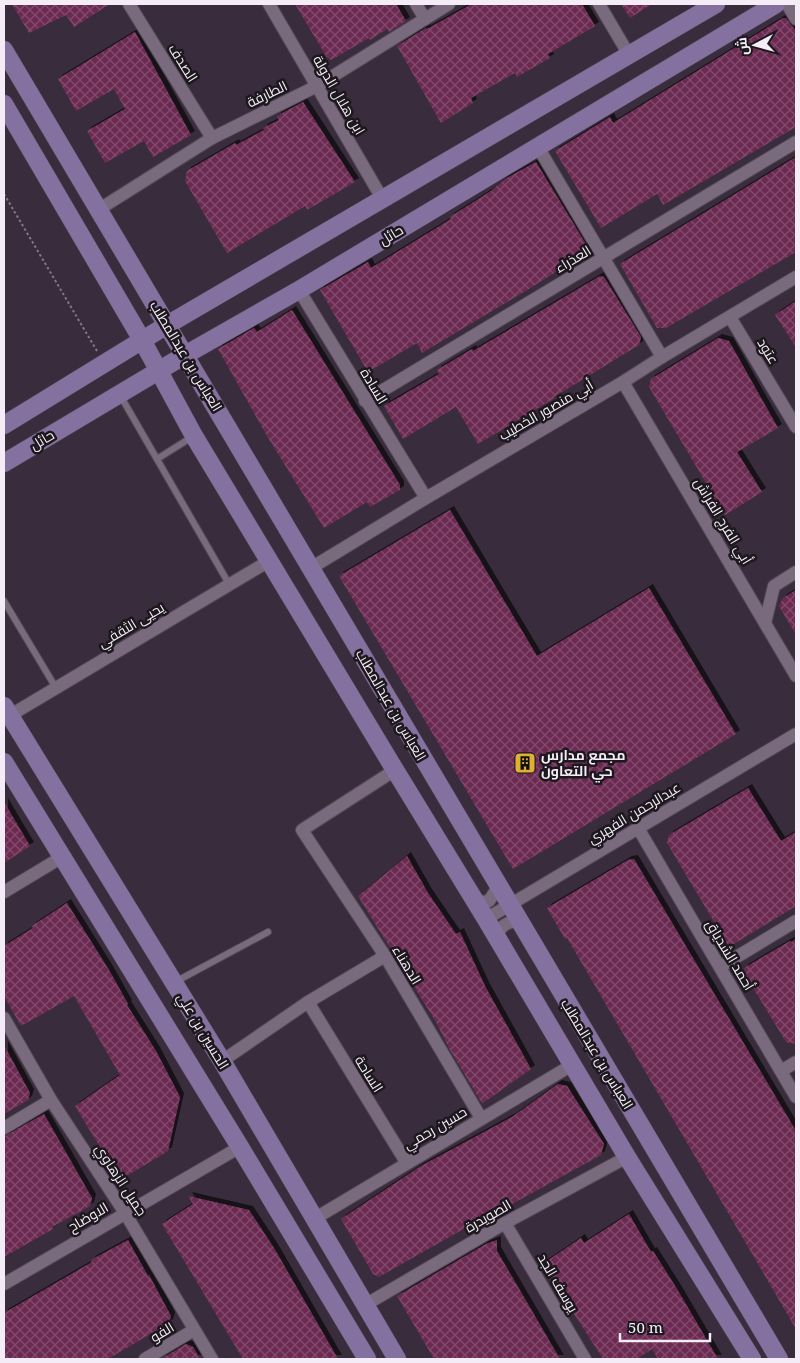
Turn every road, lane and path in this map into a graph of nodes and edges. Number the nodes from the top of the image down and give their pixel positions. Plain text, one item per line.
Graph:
1 (129, 4) edge
2 (269, 4) edge
3 (416, 4) edge
4 (449, 4) edge
5 (599, 4) edge
6 (716, 4) edge
7 (776, 4) edge
8 (787, 4) edge
9 (425, 19) junction
10 (796, 19) edge
11 (4, 50) edge
12 (629, 56) junction
13 (317, 86) junction
14 (4, 104) edge
15 (212, 138) junction
16 (796, 142) edge
17 (538, 147) junction
18 (4, 194) edge
19 (383, 200) junction
20 (98, 210) junction
21 (603, 258) junction
22 (796, 277) edge
23 (299, 290) junction
24 (730, 317) junction
25 (168, 325) junction
26 (142, 340) junction
27 (185, 355) junction
28 (662, 357) junction
29 (101, 358) dead end
30 (158, 371) junction
31 (623, 382) junction
32 (119, 393) junction
33 (365, 401) junction
34 (4, 424) edge
35 (796, 427) edge
36 (194, 436) junction
37 (157, 459) junction
38 (4, 463) edge
39 (426, 498) junction
40 (269, 561) junction
41 (311, 568) junction
42 (796, 572) edge
43 (229, 584) junction
44 (4, 601) edge
45 (765, 623) junction
46 (796, 676) edge
47 (56, 688) junction
48 (7, 711) edge
49 (796, 734) edge
50 (4, 762) edge
51 (395, 770) junction
52 (638, 828) junction
53 (62, 857) junction
54 (498, 887) junction
55 (4, 892) edge
56 (475, 900) junction
57 (508, 905) junction
58 (486, 919) junction
59 (518, 921) junction
60 (796, 921) edge
61 (268, 932) dead end
62 (496, 936) junction
63 (385, 956) junction
64 (720, 967) junction
65 (174, 982) junction
66 (308, 1002) junction
67 (4, 1018) edge
68 (222, 1061) junction
69 (796, 1062) edge
70 (572, 1065) junction
71 (781, 1071) junction
72 (796, 1097) edge
73 (51, 1100) junction
74 (481, 1118) junction
75 (4, 1128) edge
76 (240, 1147) junction
77 (627, 1157) junction
78 (406, 1162) junction
79 (125, 1212) junction
80 (314, 1218) junction
81 (505, 1223) junction
82 (4, 1284) edge
83 (365, 1304) junction
84 (194, 1330) junction
85 (145, 1359) edge
86 (212, 1359) edge
87 (367, 1359) edge
88 (397, 1359) edge
89 (585, 1359) edge
90 (752, 1359) edge
91 (779, 1359) edge

1 - 15 street, الصدف
2 - 13 street, ابن هلال الدولة
3 - 9 street
4 - 9 street, الطارفة
5 - 12 street
6 - 12 street
7 - 17 street, حائل
8 - 10 street
9 - 13 street, الطارفة
11 - 20 street, العباس بن عبدالمطلب
12 - 19 street
13 - 15 street, الطارفة
13 - 19 street, ابن هلال الدولة
14 - 26 street, العباس بن عبدالمطلب
15 - 20 street, الطارفة
16 - 21 street, العذراء
17 - 21 street
17 - 23 street, حائل
18 - 29 path
19 - 25 street
20 - 25 street, العباس بن عبدالمطلب
21 - 28 street
21 - 33 street, العذراء
22 - 24 street, أبي منصور الخطيب
23 - 27 street, حائل
23 - 33 street, السادة
24 - 28 street, أبي منصور الخطيب
24 - 35 street, عتود
25 - 26 street
25 - 27 street, العباس بن عبدالمطلب
26 - 30 street, العباس بن عبدالمطلب
26 - 34 street
27 - 30 street, حائل
27 - 41 street, العباس بن عبدالمطلب
28 - 31 street, أبي منصور الخطيب
30 - 32 street, حائل
30 - 36 street, العباس بن عبدالمطلب
31 - 39 street, أبي منصور الخطيب
31 - 45 street, أبي الفرج الفراش
32 - 37 lane
32 - 38 street, حائل
33 - 39 street, السادة
36 - 37 lane
36 - 40 street, العباس بن عبدالمطلب
37 - 43 lane
39 - 41 street, أبي منصور الخطيب
40 - 43 street, يحيى الثقفي
40 - 51 street, العباس بن عبدالمطلب
41 - 54 street, العباس بن عبدالمطلب
42 - 45 street
43 - 47 street, يحيى الثقفي
44 - 47 lane
45 - 46 street, أبي الفرج الفراش
47 - 48 street, يحيى الثقفي
48 - 65 street, الحسين بن علي
49 - 52 street, عبدالرحمن الفهري
50 - 53 street, الحسين بن علي
51 - 56 street, العباس بن عبدالمطلب
51 - 63 street, الدهناء
52 - 57 street, عبدالرحمن الفهري
52 - 64 street, أحمد الشدياق
53 - 55 street
53 - 76 street, الحسين بن علي
54 - 56 street
54 - 57 street, العباس بن عبدالمطلب
56 - 58 street, العباس بن عبدالمطلب
57 - 58 street, عبدالرحمن الفهري
57 - 59 street, العباس بن عبدالمطلب
58 - 62 street, العباس بن عبدالمطلب
59 - 62 street
59 - 91 street, العباس بن عبدالمطلب
60 - 64 street
61 - 65 lane
62 - 70 street, العباس بن عبدالمطلب
63 - 66 street
63 - 74 street, الدهناء
64 - 71 street, أحمد الشدياق
65 - 68 street, الحسين بن علي
66 - 68 street
66 - 78 street, الساحة
67 - 73 street, جميل الزهاوي
68 - 80 street, الحسين بن علي
69 - 71 street
70 - 74 street, حسين رحمي
70 - 77 street, العباس بن عبدالمطلب
71 - 72 street, أحمد الشدياق
73 - 75 street
73 - 79 street, جميل الزهاوي
74 - 78 street, حسين رحمي
76 - 79 street, الاوضاح
76 - 87 street, الحسين بن علي
77 - 81 street, الصويدرة
77 - 90 street, العباس بن عبدالمطلب
78 - 80 street, حسين رحمي
79 - 82 street, الاوضاح
79 - 84 street, جميل الزهاوي
80 - 83 street, الحسين بن علي
81 - 83 street, الصويدرة
81 - 89 street, يوسف الجد
83 - 88 street, الحسين بن علي
84 - 85 street, الفو
84 - 86 street, جميل الزهاوي

